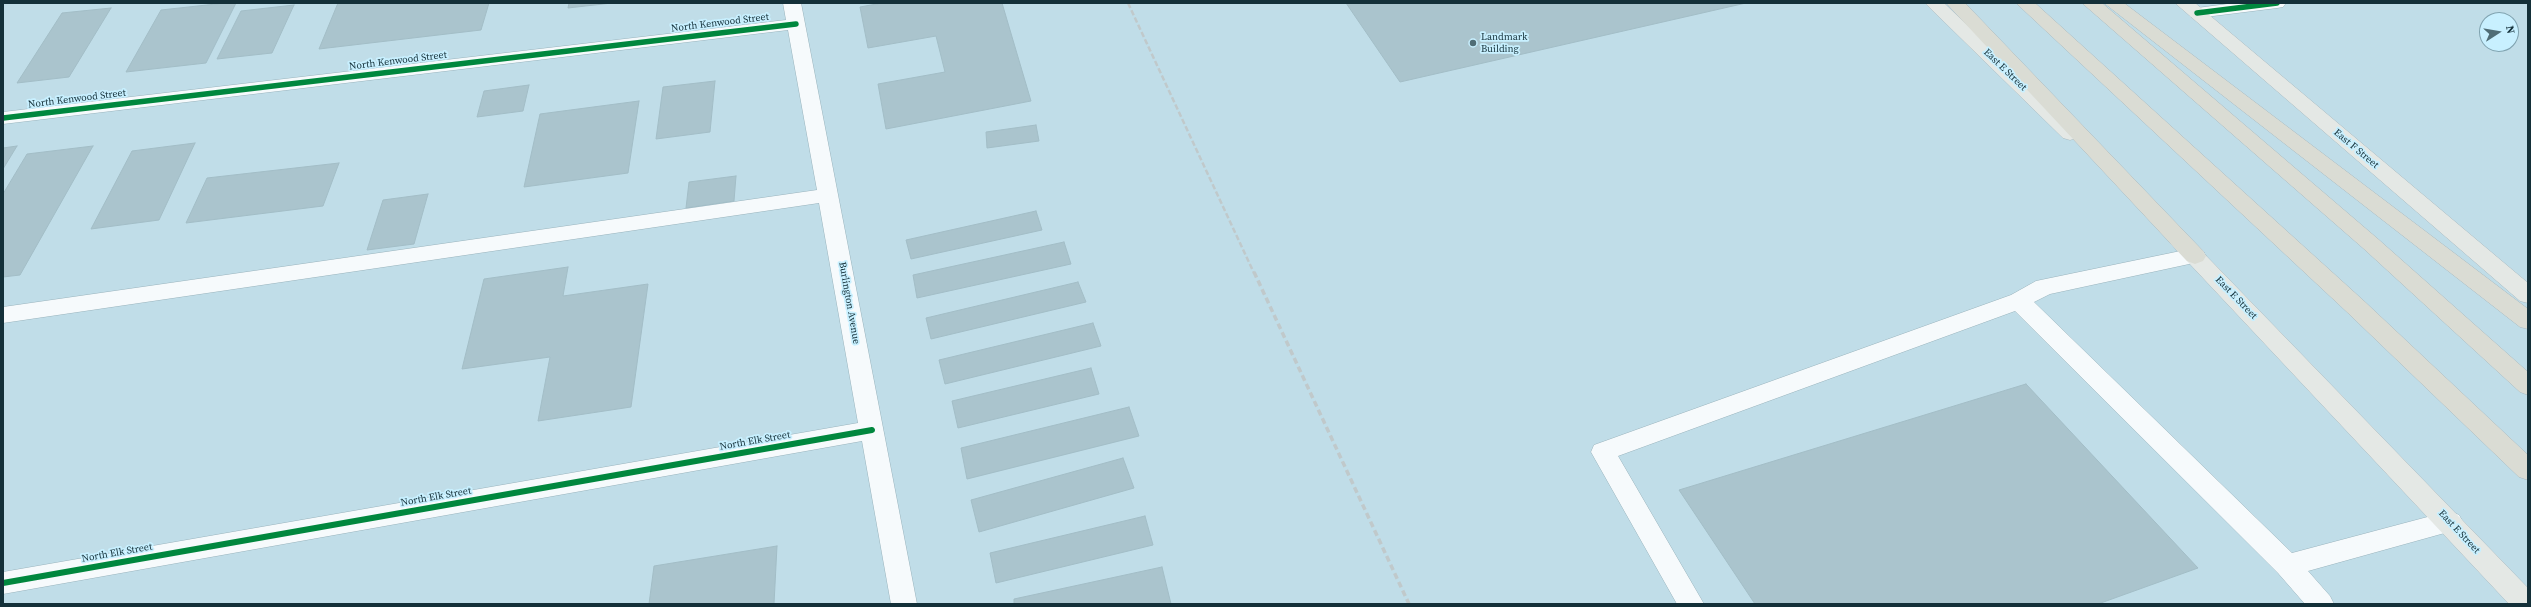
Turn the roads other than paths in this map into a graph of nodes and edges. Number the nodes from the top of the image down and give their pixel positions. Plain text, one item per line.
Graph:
1 (1934, 3) edge
2 (1955, 3) edge
3 (2024, 3) edge
4 (2091, 3) edge
5 (2113, 3) edge
6 (2277, 3) edge
7 (2190, 8) edge
8 (794, 13) edge
9 (3, 118) edge
10 (829, 195) junction
11 (2195, 256) junction
12 (2528, 295) edge
13 (2019, 302) junction
14 (3, 315) edge
15 (2528, 322) edge
16 (2528, 386) edge
17 (872, 430) junction
18 (2528, 470) edge
19 (2450, 522) junction
20 (2287, 565) junction
21 (3, 583) edge
22 (904, 604) edge
23 (1691, 604) edge
24 (2321, 604) edge
25 (2526, 604) edge

1 - 11 main road, East E Street
2 - 11 highway
3 - 18 highway
4 - 16 highway
5 - 15 highway
6 - 7 street
7 - 12 main road, East F Street
8 - 9 street, North Kenwood Street
8 - 10 street, Burlington Avenue
10 - 14 street
10 - 17 street, Burlington Avenue
11 - 13 street
11 - 19 main road, East E Street
13 - 20 street
13 - 23 street
17 - 21 street, North Elk Street
17 - 22 street, Burlington Avenue
19 - 20 street
19 - 25 main road, East E Street
20 - 24 street

